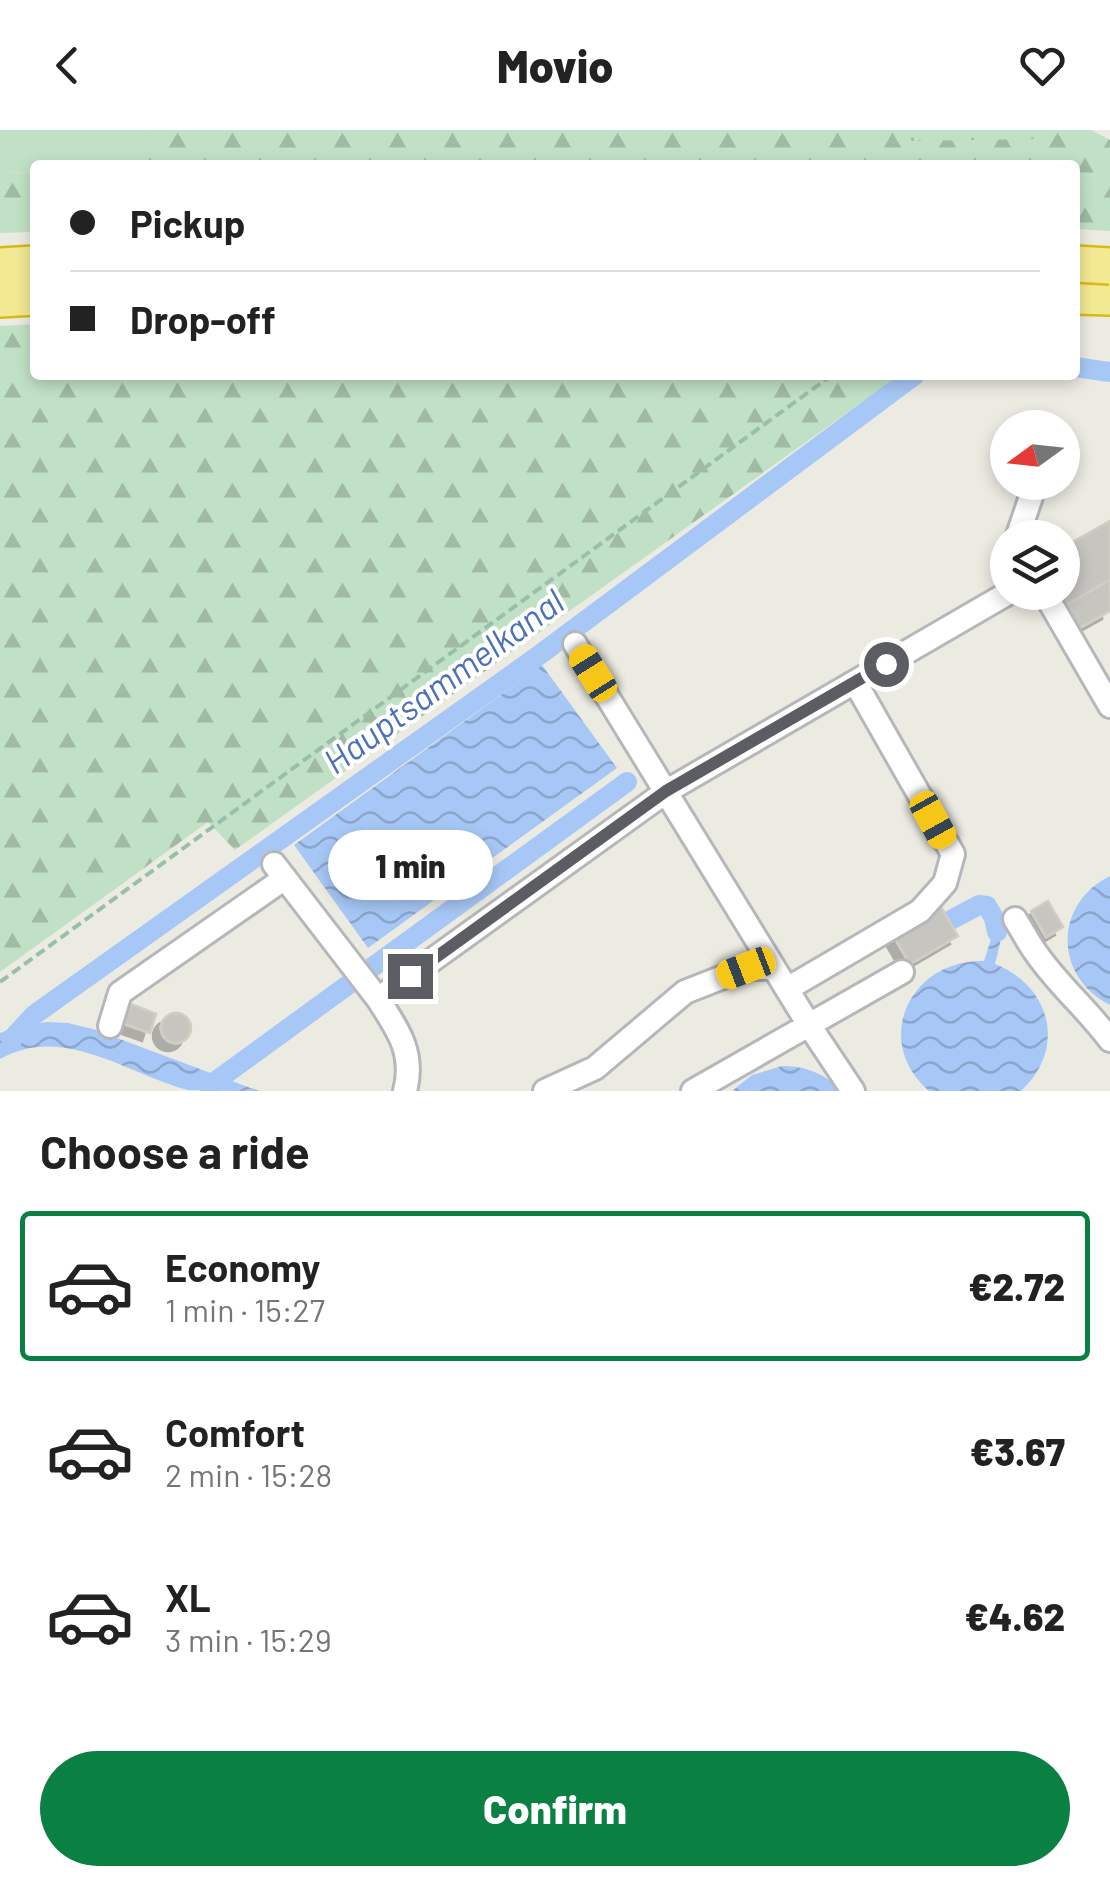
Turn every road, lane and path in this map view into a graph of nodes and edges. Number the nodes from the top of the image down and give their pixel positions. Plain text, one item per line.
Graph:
1 (30, 246) edge
2 (0, 247) edge
3 (30, 264) edge
4 (1080, 264) edge
5 (0, 266) edge
6 (1110, 266) edge
7 (1080, 296) edge
8 (30, 297) edge
9 (0, 298) edge
10 (1110, 298) edge
11 (825, 380) edge
12 (990, 604) edge
13 (1054, 610) edge
14 (575, 644) dead end
15 (855, 682) junction
16 (1110, 706) edge
17 (666, 791) junction
18 (1016, 918) dead end
19 (774, 968) junction
20 (902, 972) dead end
21 (0, 982) edge
22 (787, 988) junction
23 (378, 999) junction
24 (809, 1025) junction
25 (110, 1026) dead end
26 (1110, 1040) edge
27 (405, 1091) edge
28 (545, 1091) edge
29 (692, 1091) edge
30 (852, 1091) edge

1 - 2 highway
3 - 5 highway
4 - 6 highway, bridge
7 - 10 highway
8 - 9 highway
11 - 21 path
12 - 15 lane
13 - 16 lane
14 - 17 lane
15 - 17 lane
15 - 22 lane
17 - 19 lane
17 - 23 lane
18 - 26 lane
19 - 22 lane
19 - 28 lane
20 - 24 lane
22 - 24 lane
23 - 25 lane
23 - 27 lane
24 - 29 lane
24 - 30 lane

